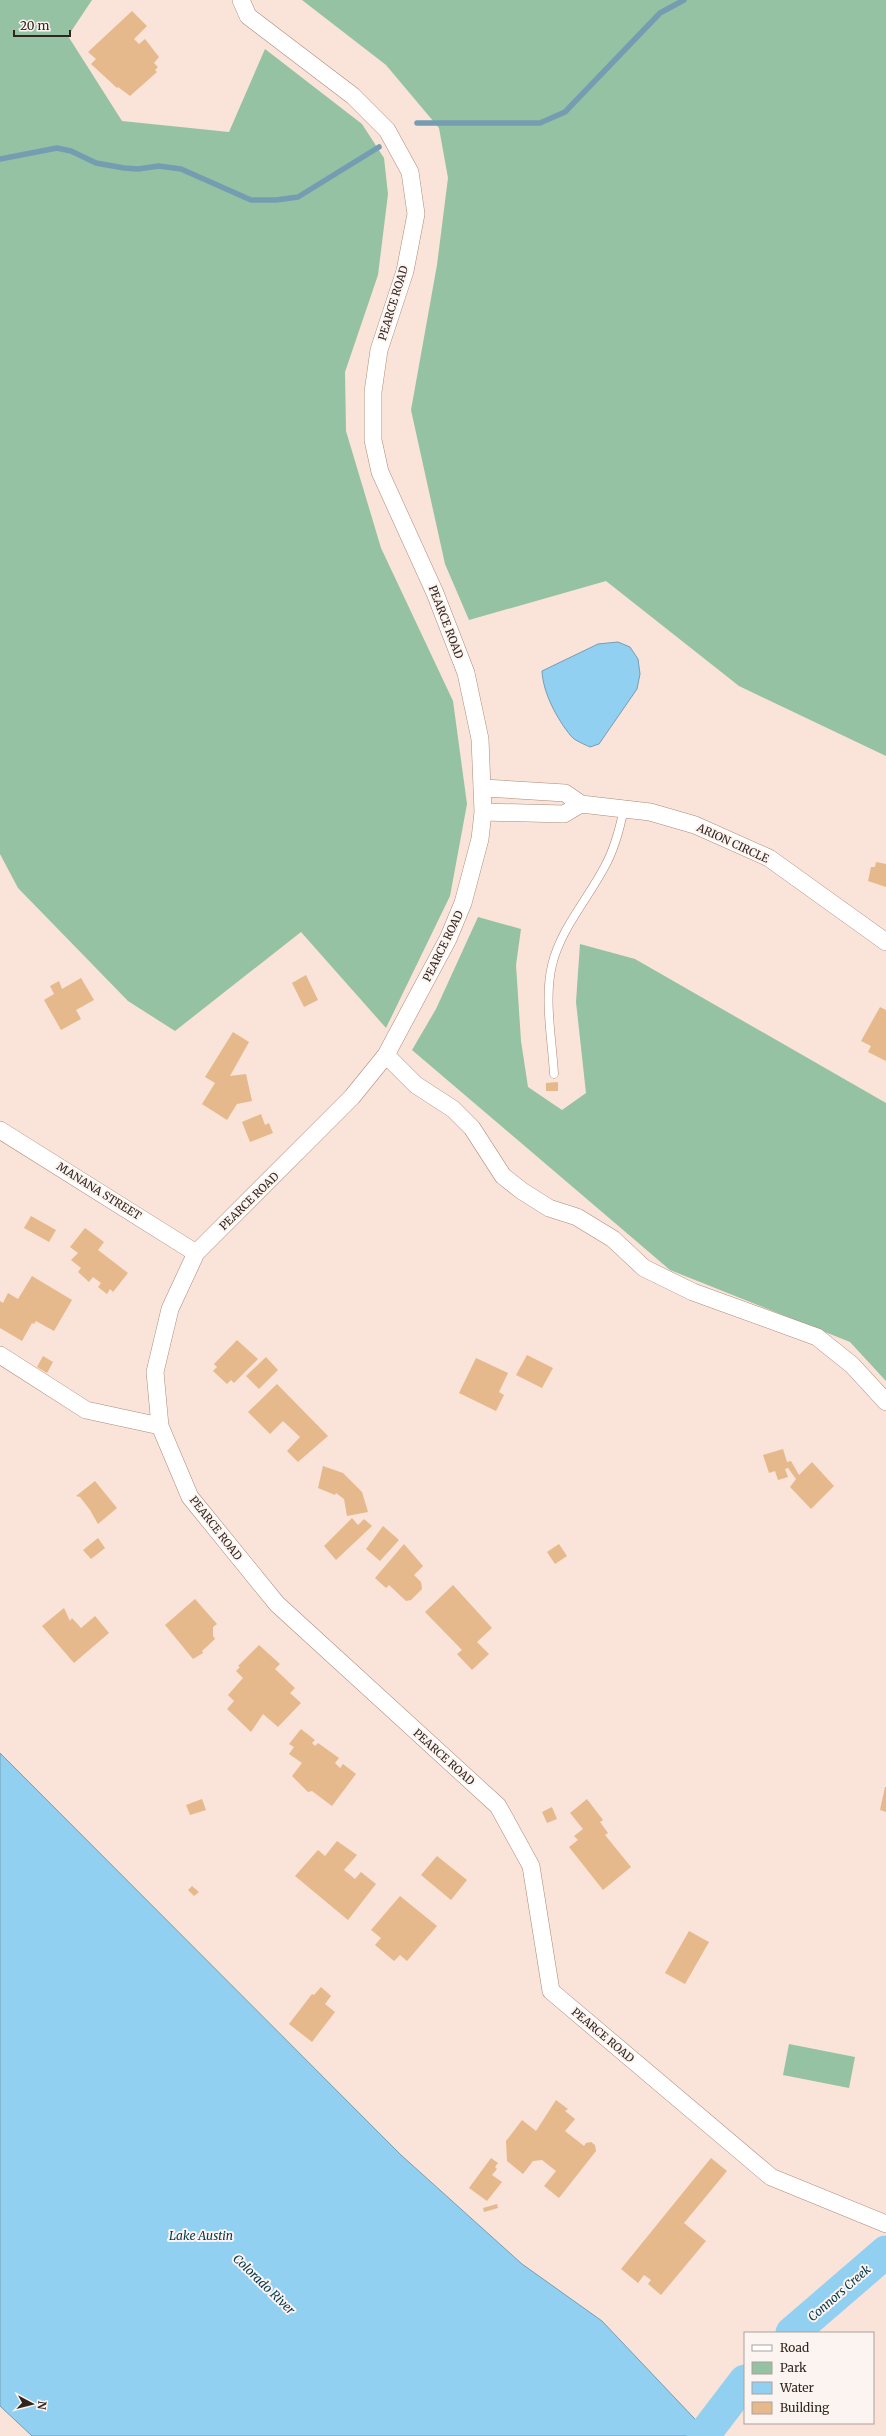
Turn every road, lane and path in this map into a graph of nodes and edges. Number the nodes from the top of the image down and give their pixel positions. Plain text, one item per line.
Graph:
1 (240, 0) edge
2 (484, 788) junction
3 (545, 803) junction
4 (624, 808) junction
5 (484, 812) junction
6 (886, 942) edge
7 (386, 1055) junction
8 (554, 1074) dead end
9 (0, 1130) edge
10 (196, 1253) junction
11 (0, 1354) edge
12 (886, 1402) edge
13 (160, 1426) junction
14 (886, 2224) edge

1 - 2 street, PEARCE ROAD
2 - 3 street, ARION CIRCLE
2 - 5 street, PEARCE ROAD
3 - 4 street, ARION CIRCLE
3 - 5 street, ARION CIRCLE
4 - 6 street, ARION CIRCLE
4 - 8 lane
5 - 7 street, PEARCE ROAD
7 - 10 street, PEARCE ROAD
7 - 12 street
9 - 10 street, MANANA STREET
10 - 13 street, PEARCE ROAD
11 - 13 street
13 - 14 street, PEARCE ROAD

